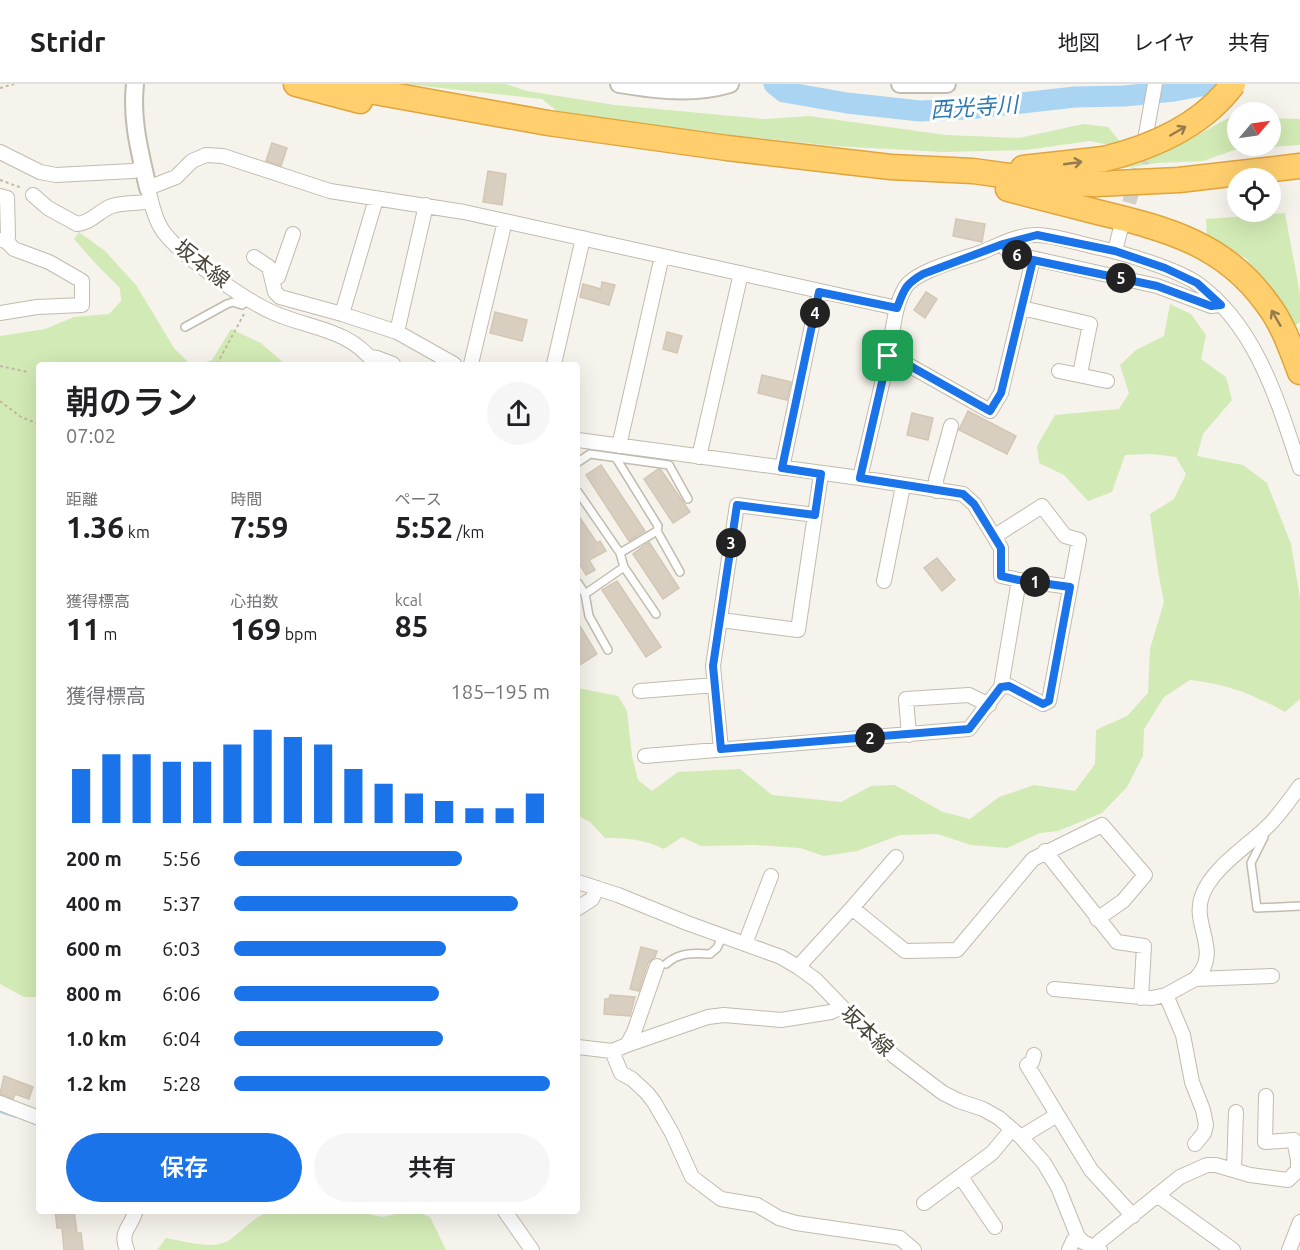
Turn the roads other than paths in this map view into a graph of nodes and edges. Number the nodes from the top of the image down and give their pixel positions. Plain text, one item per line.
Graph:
1 (135, 84) edge
2 (296, 84) edge
3 (343, 84) edge
4 (619, 84) edge
5 (730, 84) edge
6 (900, 84) edge
7 (948, 84) edge
8 (1155, 84) edge
9 (1233, 84) edge
10 (0, 152) edge
11 (1142, 159) tunnel mouth
12 (1300, 166) edge
13 (143, 168) junction
14 (973, 171) junction
15 (1300, 178) edge
16 (1281, 181) edge
17 (1227, 187) edge
18 (1008, 189) junction
19 (33, 195) road end
20 (150, 195) junction
21 (0, 196) edge
22 (376, 199) junction
23 (426, 205) junction
24 (505, 221) junction
25 (1120, 231) tunnel mouth
26 (294, 234) dead end
27 (583, 238) junction
28 (3, 241) edge
29 (1003, 244) junction
30 (1115, 251) junction
31 (662, 256) junction
32 (254, 257) dead end
33 (1033, 260) junction
34 (741, 273) junction
35 (272, 280) junction
36 (819, 292) junction
37 (251, 302) junction
38 (1221, 305) junction
39 (897, 308) junction
40 (1022, 308) junction
41 (0, 313) edge
42 (342, 314) junction
43 (185, 327) dead end
44 (397, 332) junction
45 (888, 356) junction
46 (372, 361) edge
47 (388, 362) edge
48 (450, 362) edge
49 (471, 362) edge
50 (554, 362) edge
51 (1059, 371) dead end
52 (1300, 372) edge
53 (1080, 374) junction
54 (1107, 381) dead end
55 (951, 426) dead end
56 (580, 441) edge
57 (618, 452) junction
58 (699, 457) junction
59 (580, 461) edge
60 (782, 468) junction
61 (1300, 468) edge
62 (821, 474) junction
63 (860, 478) junction
64 (903, 486) junction
65 (936, 490) junction
66 (580, 495) edge
67 (688, 499) dead end
68 (815, 515) junction
69 (657, 531) junction
70 (995, 536) junction
71 (620, 553) junction
72 (624, 567) junction
73 (680, 572) dead end
74 (1019, 580) junction
75 (884, 581) dead end
76 (580, 586) edge
77 (1070, 587) junction
78 (585, 594) junction
79 (656, 614) dead end
80 (720, 620) junction
81 (608, 650) dead end
82 (715, 685) junction
83 (1001, 687) junction
84 (640, 691) dead end
85 (989, 705) junction
86 (909, 735) junction
87 (721, 749) junction
88 (645, 756) dead end
89 (1300, 786) edge
90 (1262, 832) junction
91 (1045, 851) junction
92 (896, 857) dead end
93 (771, 876) dead end
94 (580, 883) edge
95 (597, 888) junction
96 (1300, 906) edge
97 (580, 907) edge
98 (852, 908) junction
99 (1097, 919) junction
100 (722, 936) junction
101 (746, 944) junction
102 (661, 965) joint
103 (798, 967) junction
104 (1272, 976) dead end
105 (1195, 979) junction
106 (1054, 989) dead end
107 (1167, 995) junction
108 (1141, 998) junction
109 (842, 1007) junction
110 (627, 1045) junction
111 (580, 1047) edge
112 (612, 1051) junction
113 (1034, 1055) dead end
114 (1266, 1096) dead end
115 (0, 1103) edge
116 (1236, 1112) dead end
117 (1057, 1115) junction
118 (36, 1117) edge
119 (1017, 1133) junction
120 (1196, 1144) dead end
121 (1299, 1159) edge
122 (1234, 1169) junction
123 (961, 1177) junction
124 (1157, 1195) junction
125 (924, 1203) dead end
126 (135, 1214) edge
127 (507, 1214) edge
128 (1133, 1216) junction
129 (1300, 1222) edge
130 (995, 1227) dead end
131 (1078, 1237) junction
132 (1098, 1249) edge
133 (127, 1250) edge
134 (532, 1250) edge
135 (914, 1250) edge
136 (1069, 1250) edge
137 (1233, 1250) edge
138 (1289, 1250) edge

1 - 13 street, 坂本線
2 - 18 highway
3 - 14 highway
4 - 5 street
6 - 7 street
8 - 11 street
14 -> 9 highway, bridge
10 - 13 street
12 - 14 highway
13 - 20 street, 坂本線
15 - 16 highway
17 - 18 highway
52 -> 18 highway
19 - 20 street
20 - 22 street
20 - 37 street, 坂本線
21 - 28 street
22 - 23 street
22 - 42 street
23 - 24 street
23 - 44 street
24 - 27 street
24 - 49 street
25 - 30 street
26 - 35 street
27 - 31 street
27 - 50 street
28 - 41 street
29 - 30 street
29 - 33 street
29 - 39 street
30 - 38 street
31 - 34 street
31 - 57 street
32 - 35 street
33 - 38 street
33 - 40 street
34 - 36 street
34 - 58 street
35 - 42 street
36 - 39 street
36 - 60 street
37 - 43 lane
37 - 46 street, 坂本線
38 - 61 street
39 - 45 street
40 - 45 street
40 - 53 street
42 - 44 street
44 - 48 street
45 - 63 street
46 - 47 street
51 - 53 street
53 - 54 street
55 - 65 street
56 - 57 street
57 - 58 street
57 - 59 lane
57 - 67 lane
57 - 69 lane
58 - 60 street
60 - 62 street
62 - 63 street
62 - 68 street
63 - 64 street
64 - 65 street
64 - 75 street
65 - 70 street
66 - 71 lane
68 - 80 street
68 - 80 street
69 - 71 lane
69 - 73 lane
70 - 74 street
70 - 77 street
71 - 72 lane
72 - 78 lane
72 - 79 lane
74 - 77 street
74 - 83 street
76 - 78 lane
77 - 83 street
78 - 81 lane
80 - 82 street
82 - 84 street
82 - 87 street
83 - 85 street
85 - 86 street
85 - 86 street
86 - 87 street
87 - 88 street
89 - 90 street
90 - 96 lane
90 - 105 street
91 - 98 street
91 - 99 street
91 - 99 street
92 - 98 street
93 - 101 street
94 - 95 street, 坂本線
95 - 97 street
95 - 100 street, 坂本線
98 - 103 street
99 - 108 street
100 - 101 street, 坂本線
100 - 102 lane
101 - 103 street, 坂本線
102 - 110 street
103 - 109 street, 坂本線
104 - 105 street
105 - 107 street
106 - 108 street
107 - 108 street
107 - 120 street
109 - 110 street
109 - 119 street, 坂本線
110 - 112 street
111 - 112 street
112 - 135 street
113 - 117 street
114 - 121 street
115 - 118 street
116 - 122 street
117 - 119 street
117 - 128 street
119 - 123 street
119 - 131 street, 坂本線
121 - 122 street
122 - 124 street
123 - 125 street
123 - 130 street
124 - 128 street
124 - 137 street
126 - 133 street
127 - 134 street
128 - 132 street
129 - 138 street
131 - 132 street
131 - 136 street

